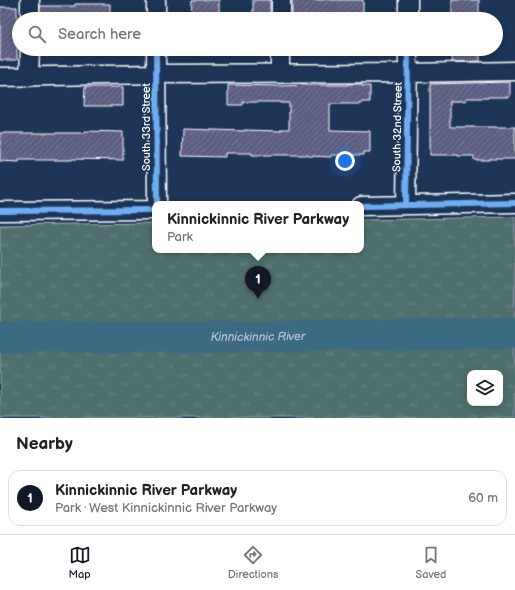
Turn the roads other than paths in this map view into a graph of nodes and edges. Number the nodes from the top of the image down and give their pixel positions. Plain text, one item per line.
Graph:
1 (30, 0) edge
2 (156, 0) edge
3 (281, 0) edge
4 (408, 0) edge
5 (30, 12) edge
6 (156, 12) edge
7 (281, 12) edge
8 (408, 12) edge
9 (30, 56) edge
10 (156, 56) edge
11 (280, 56) edge
12 (408, 56) edge
13 (515, 70) edge
14 (408, 73) junction
15 (156, 74) junction
16 (280, 74) junction
17 (0, 77) edge
18 (29, 77) junction
19 (157, 201) edge
20 (515, 202) edge
21 (406, 205) junction
22 (364, 206) edge
23 (152, 210) edge
24 (0, 211) edge

1 - 5 street
2 - 6 street
3 - 7 street
4 - 8 street
9 - 18 street
10 - 15 street, South 33rd Street
11 - 16 street
12 - 14 street, South 32nd Street
13 - 14 street
14 - 16 street
14 - 21 street, South 32nd Street
15 - 16 street
15 - 18 street
15 - 19 street, South 33rd Street
17 - 18 street
20 - 21 street
21 - 22 street
23 - 24 street

